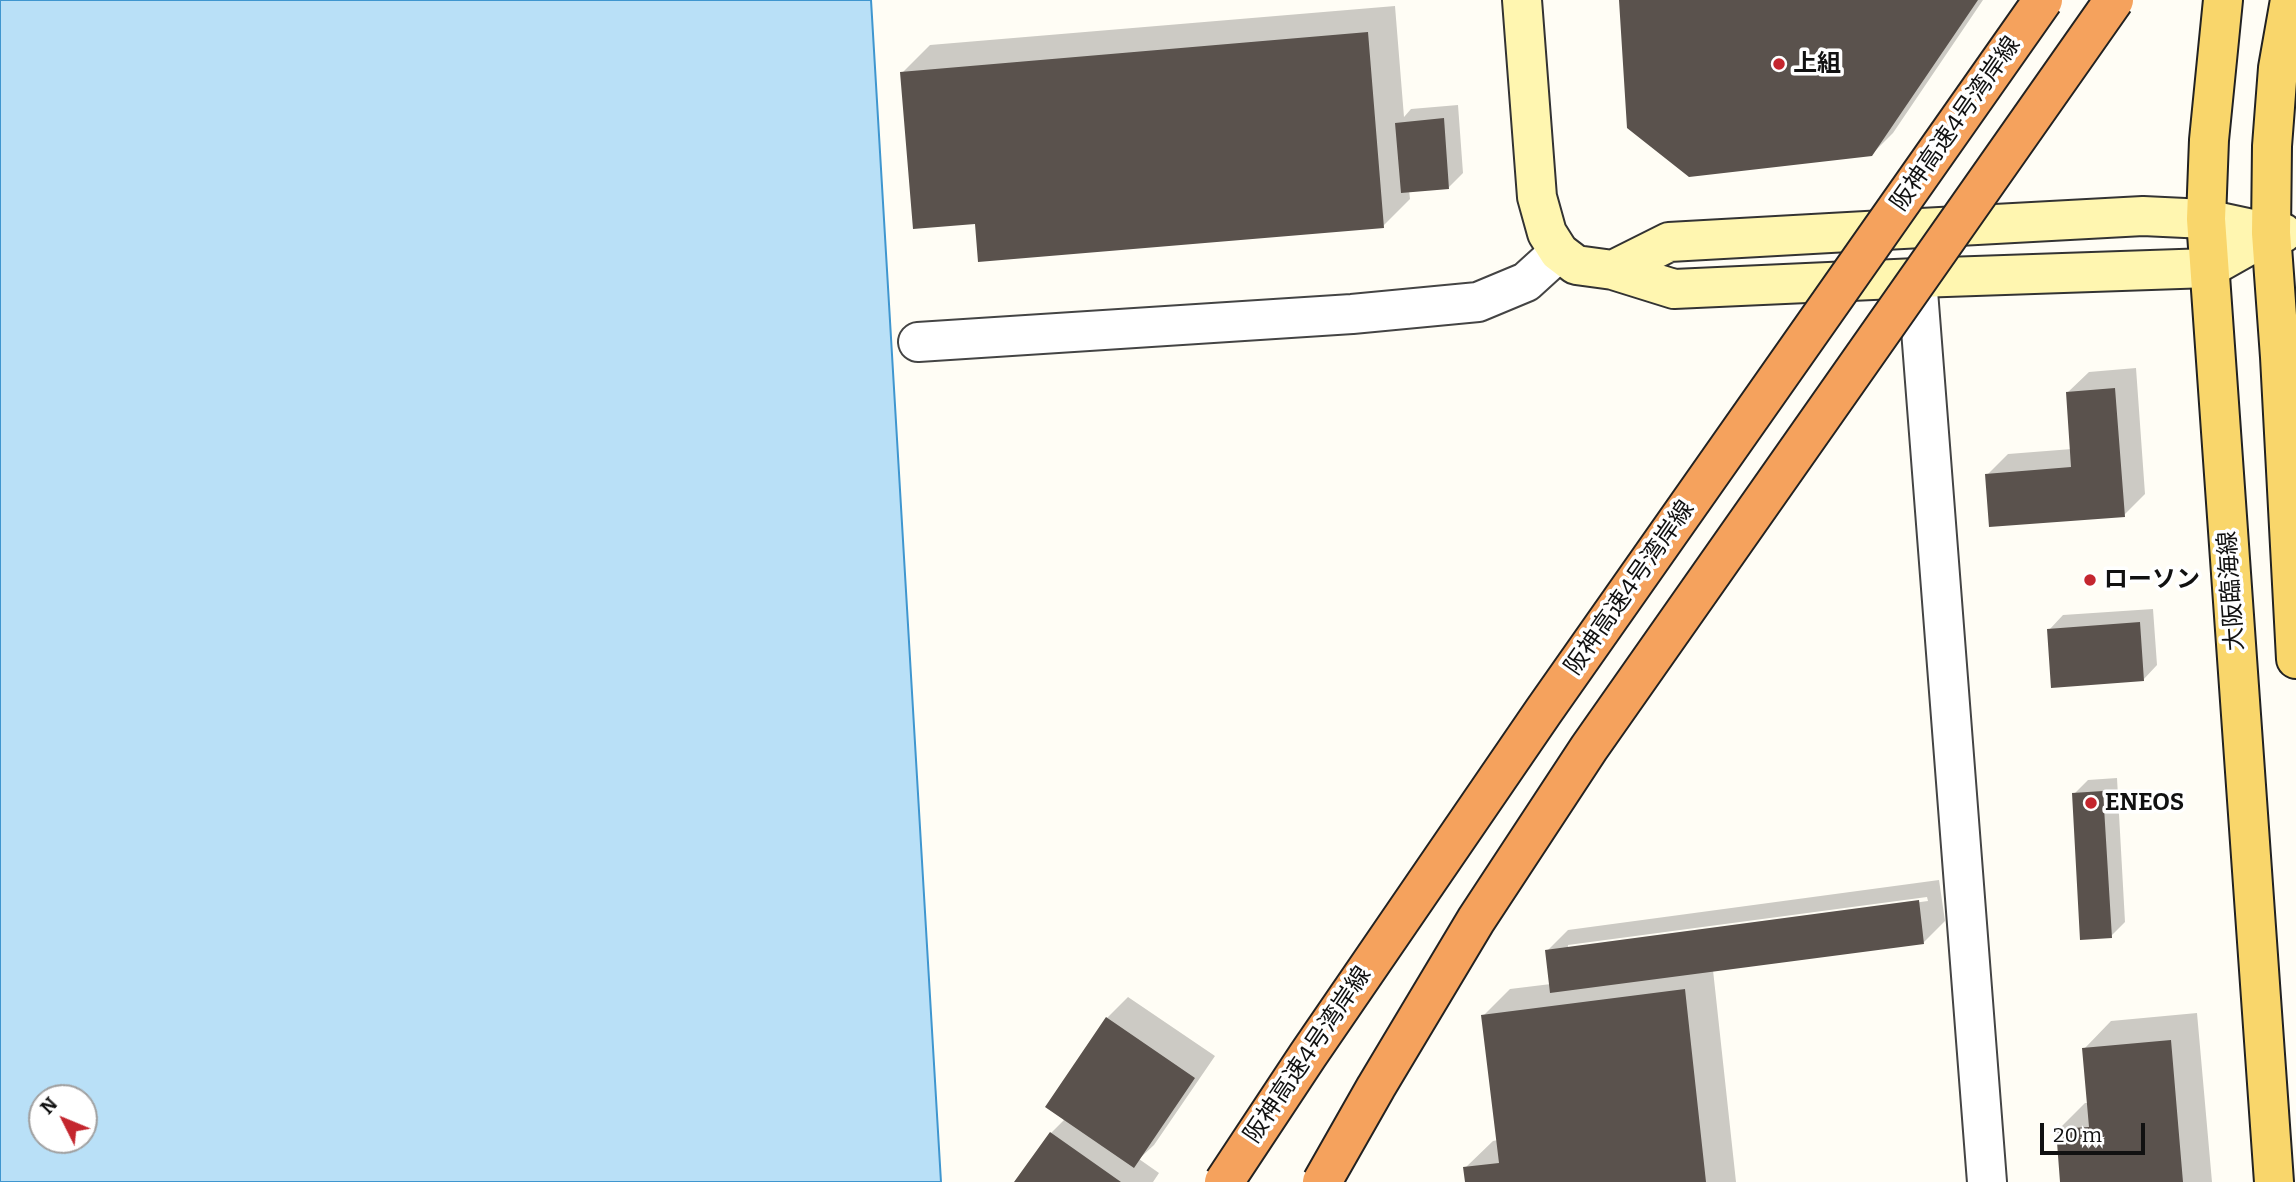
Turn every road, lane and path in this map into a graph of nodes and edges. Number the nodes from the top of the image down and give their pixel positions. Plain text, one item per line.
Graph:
1 (1522, 0) edge
2 (2043, 0) edge
3 (2114, 0) edge
4 (2223, 0) edge
5 (2290, 0) edge
6 (2206, 219) junction
7 (2284, 233) edge
8 (1559, 252) junction
9 (2209, 268) junction
10 (1612, 270) junction
11 (1917, 278) junction
12 (918, 342) dead end
13 (2296, 659) edge
14 (1224, 1182) edge
15 (1322, 1182) edge
16 (1987, 1182) edge
17 (2274, 1182) edge

1 - 8 street
2 - 14 highway, 阪神高速4号湾岸線, bridge
3 - 15 highway, bridge
4 - 6 main road, 大阪臨海線
5 - 7 main road
6 - 7 street
6 - 9 main road, 大阪臨海線
6 - 10 street
7 - 9 street
7 - 13 main road
8 - 10 street
8 - 12 street
9 - 11 street
9 - 17 main road, 大阪臨海線
10 - 11 street
11 - 16 street

